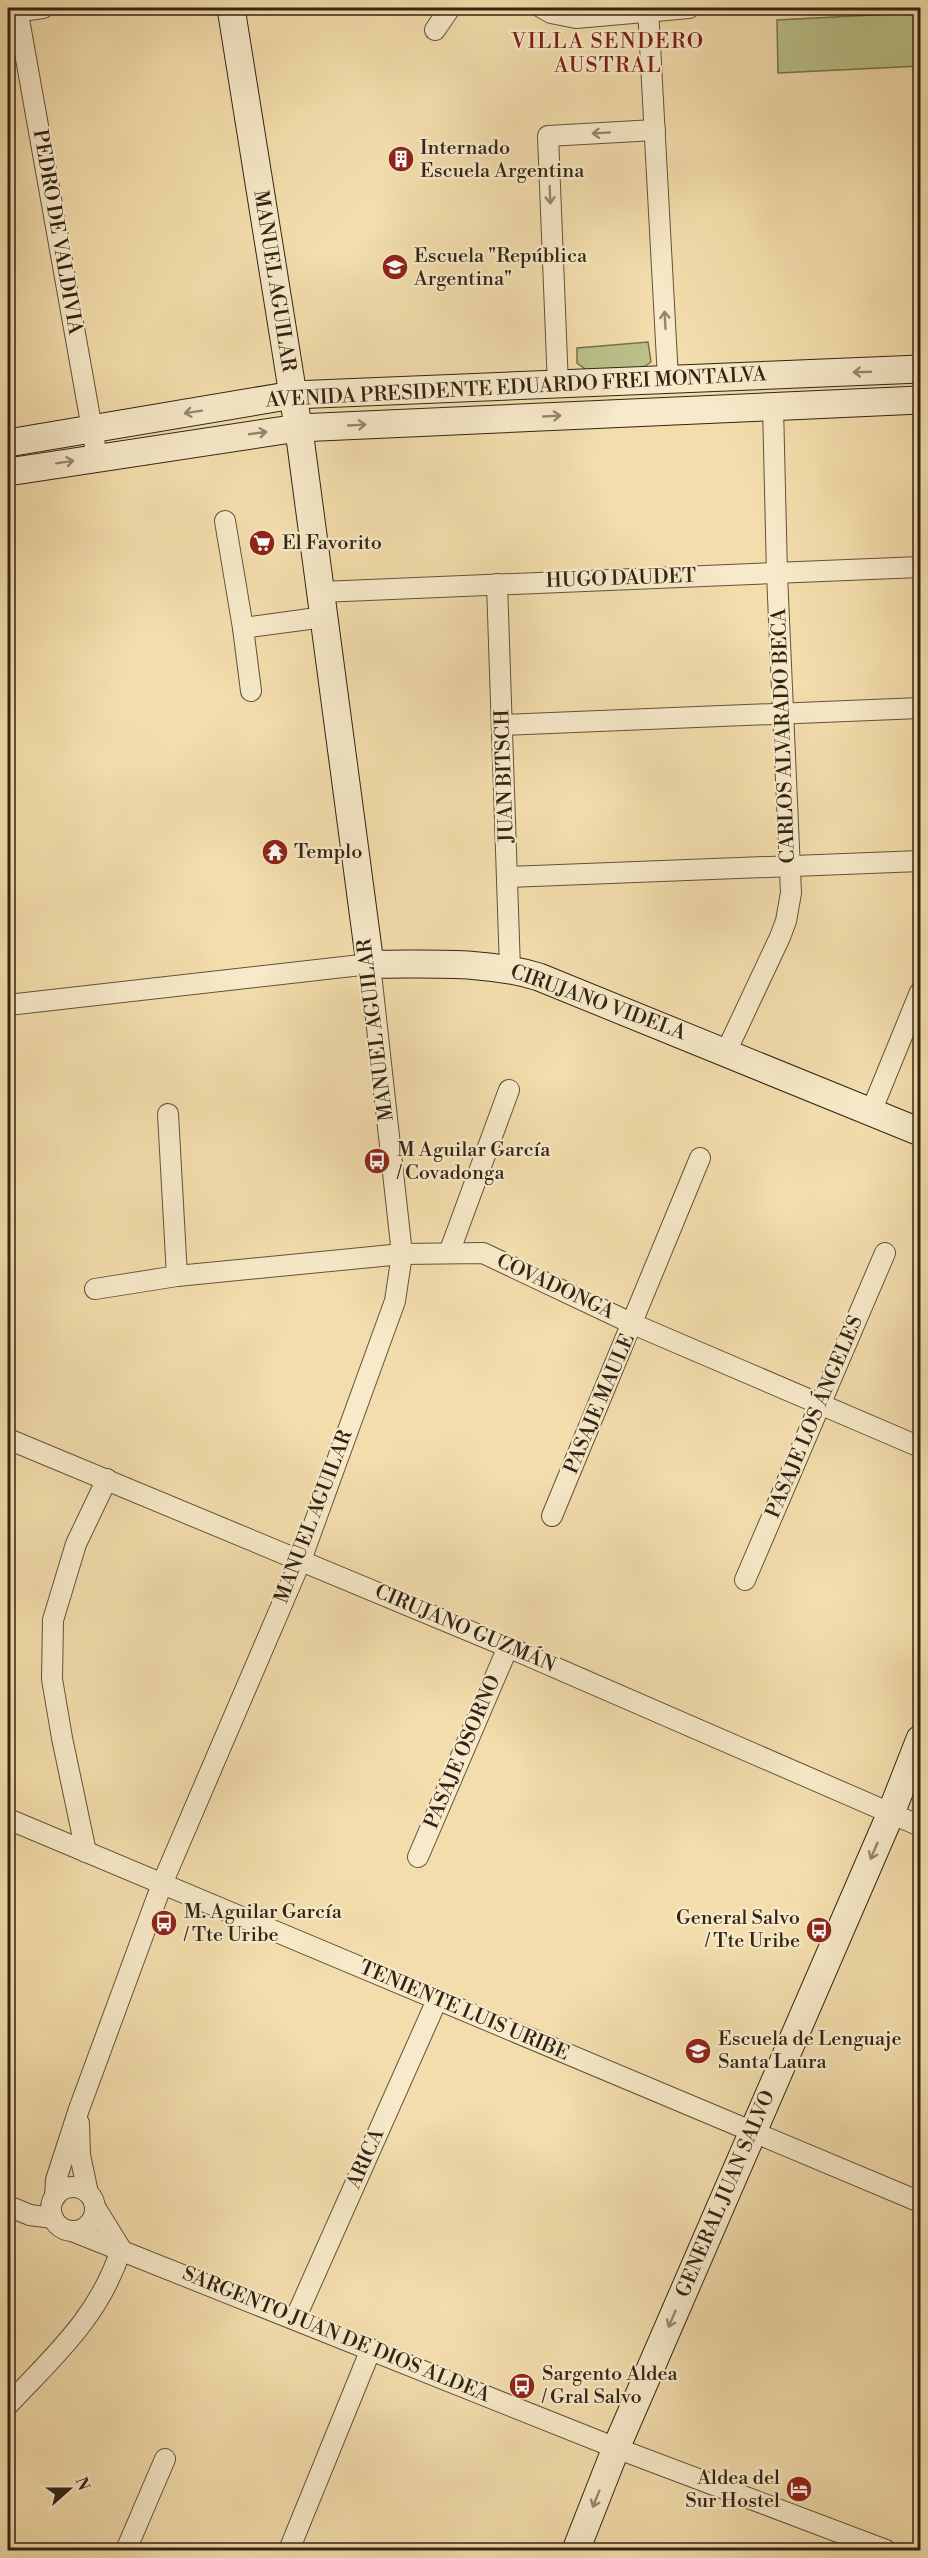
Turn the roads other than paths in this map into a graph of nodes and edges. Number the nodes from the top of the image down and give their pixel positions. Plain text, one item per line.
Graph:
1 (43, 8) edge
2 (231, 8) edge
3 (450, 8) edge
4 (542, 8) edge
5 (689, 8) edge
6 (648, 9) edge
7 (14, 11) edge
8 (435, 30) dead end
9 (655, 130) junction
10 (921, 369) edge
11 (668, 379) junction
12 (558, 386) junction
13 (293, 396) junction
14 (921, 400) edge
15 (773, 406) junction
16 (298, 428) junction
17 (92, 429) junction
18 (8, 443) edge
19 (97, 457) junction
20 (8, 472) edge
21 (225, 521) dead end
22 (921, 567) edge
23 (777, 574) junction
24 (497, 584) junction
25 (323, 605) junction
26 (243, 628) junction
27 (251, 691) dead end
28 (921, 708) edge
29 (783, 712) junction
30 (503, 724) junction
31 (921, 861) edge
32 (789, 867) junction
33 (508, 877) junction
34 (370, 964) junction
35 (510, 969) junction
36 (921, 992) edge
37 (8, 1005) edge
38 (726, 1052) junction
39 (509, 1089) dead end
40 (871, 1112) junction
41 (168, 1114) dead end
42 (921, 1132) edge
43 (700, 1158) dead end
44 (449, 1253) junction
45 (885, 1253) dead end
46 (402, 1254) junction
47 (177, 1276) junction
48 (95, 1289) dead end
49 (633, 1324) junction
50 (820, 1404) junction
51 (8, 1439) edge
52 (921, 1447) edge
53 (107, 1479) junction
54 (552, 1516) dead end
55 (300, 1560) junction
56 (745, 1580) dead end
57 (508, 1647) junction
58 (921, 1739) edge
59 (891, 1813) junction
60 (8, 1820) edge
61 (921, 1826) edge
62 (86, 1852) junction
63 (418, 1857) dead end
64 (162, 1884) junction
65 (437, 2000) junction
66 (79, 2109) junction
67 (752, 2132) junction
68 (55, 2197) junction
69 (91, 2200) junction
70 (921, 2202) edge
71 (8, 2206) edge
72 (53, 2218) junction
73 (72, 2230) junction
74 (121, 2249) junction
75 (295, 2319) junction
76 (371, 2349) junction
77 (8, 2405) edge
78 (616, 2448) junction
79 (165, 2459) dead end
80 (126, 2550) edge
81 (289, 2550) edge
82 (576, 2550) edge
83 (886, 2550) edge

1 - 7 street
2 - 13 street, MANUEL AGUILAR
3 - 8 street
4 - 6 street
5 - 6 street
6 - 9 street
7 - 17 street, PEDRO DE VALDIVIA
11 -> 9 street
9 -> 12 street
10 -> 11 street, AVENIDA PRESIDENTE EDUARDO FREI MONTALVA
11 - 12 street, AVENIDA PRESIDENTE EDUARDO FREI MONTALVA
12 - 13 street, AVENIDA PRESIDENTE EDUARDO FREI MONTALVA
13 - 16 street, MANUEL AGUILAR
13 -> 17 street, AVENIDA PRESIDENTE EDUARDO FREI MONTALVA
14 - 15 street, AVENIDA PRESIDENTE EDUARDO FREI MONTALVA
16 -> 15 street, AVENIDA PRESIDENTE EDUARDO FREI MONTALVA
15 - 23 street, CARLOS ALVARADO BECA
19 -> 16 street, AVENIDA PRESIDENTE EDUARDO FREI MONTALVA
16 - 25 street, MANUEL AGUILAR
17 - 18 street, AVENIDA PRESIDENTE EDUARDO FREI MONTALVA
17 - 19 street, PEDRO DE VALDIVIA
20 -> 19 street, AVENIDA PRESIDENTE EDUARDO FREI MONTALVA
21 - 26 street
22 - 23 street, HUGO DAUDET
23 - 24 street, HUGO DAUDET
23 - 29 street, CARLOS ALVARADO BECA
24 - 25 street, HUGO DAUDET
24 - 30 street, JUAN BITSCH
25 - 26 street, HUGO DAUDET
25 - 34 street, MANUEL AGUILAR
26 - 27 street
28 - 29 street
29 - 30 street
29 - 32 street, CARLOS ALVARADO BECA
30 - 33 street, JUAN BITSCH
31 - 32 street
32 - 33 street
32 - 38 street, CARLOS ALVARADO BECA
33 - 35 street, JUAN BITSCH
34 - 35 street, CIRUJANO VIDELA
34 - 37 street, CIRUJANO VIDELA
34 - 46 street, MANUEL AGUILAR
35 - 38 street, CIRUJANO VIDELA
36 - 40 street
38 - 40 street, CIRUJANO VIDELA
39 - 44 street
40 - 42 street, CIRUJANO VIDELA
41 - 47 street
43 - 49 street, PASAJE MAULE
44 - 46 street, COVADONGA
44 - 49 street, COVADONGA
45 - 50 street, PASAJE LOS ÁNGELES
46 - 47 street, COVADONGA
46 - 55 street, MANUEL AGUILAR
47 - 48 street, COVADONGA
49 - 50 street, COVADONGA
49 - 54 street, PASAJE MAULE
50 - 52 street, COVADONGA
50 - 56 street, PASAJE LOS ÁNGELES
51 - 53 street, CIRUJANO GUZMÁN
53 - 55 street, CIRUJANO GUZMÁN
53 - 62 street
55 - 57 street, CIRUJANO GUZMÁN
55 - 64 street, MANUEL AGUILAR
57 - 59 street, CIRUJANO GUZMÁN
57 - 63 street, PASAJE OSORNO
58 - 59 street, GENERAL JUAN SALVO
59 - 61 street, CIRUJANO GUZMÁN
59 -> 67 street, GENERAL JUAN SALVO
60 - 62 street, TENIENTE LUIS URIBE
62 - 64 street, TENIENTE LUIS URIBE
64 - 65 street, TENIENTE LUIS URIBE
64 - 66 street, MANUEL AGUILAR
65 - 67 street, TENIENTE LUIS URIBE
65 - 75 street, ARICA
66 - 68 street, MANUEL AGUILAR
66 - 69 street, MANUEL AGUILAR
67 - 70 street, TENIENTE LUIS URIBE
67 -> 78 street, GENERAL JUAN SALVO
68 - 69 street
68 - 72 street
69 - 73 street
69 - 74 street
71 - 72 street
72 - 73 street
73 - 74 street, SARGENTO JUAN DE DIOS ALDEA
74 - 75 street, SARGENTO JUAN DE DIOS ALDEA
74 - 77 street
75 - 76 street, SARGENTO JUAN DE DIOS ALDEA
76 - 78 street, SARGENTO JUAN DE DIOS ALDEA
76 - 81 street
78 -> 82 street, GENERAL JUAN SALVO
78 - 83 street, SARGENTO JUAN DE DIOS ALDEA
79 - 80 street

